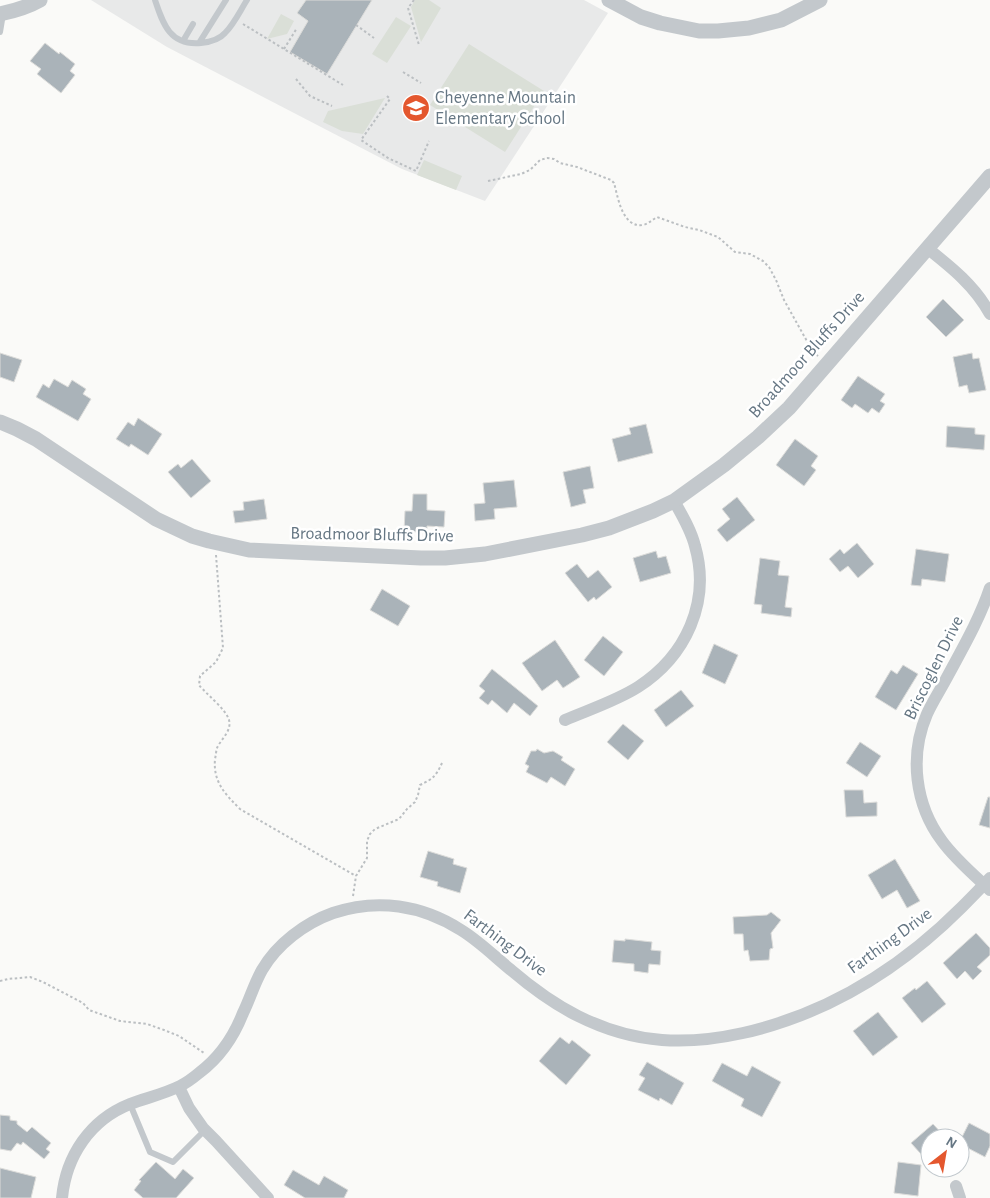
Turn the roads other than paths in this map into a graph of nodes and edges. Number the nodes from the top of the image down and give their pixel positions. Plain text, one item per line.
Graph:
1 (40, 0) edge
2 (154, 0) edge
3 (226, 0) edge
4 (247, 0) edge
5 (609, 0) edge
6 (820, 0) edge
7 (2, 13) edge
8 (193, 24) dead end
9 (0, 32) edge
10 (183, 41) junction
11 (199, 43) junction
12 (990, 176) edge
13 (927, 248) junction
14 (990, 314) edge
15 (0, 422) edge
16 (674, 501) junction
17 (990, 588) edge
18 (565, 720) dead end
19 (988, 884) edge
20 (179, 1087) junction
21 (130, 1104) junction
22 (205, 1130) junction
23 (62, 1198) edge
24 (268, 1198) edge

1 - 7 street
2 - 10 lane
3 - 11 lane
4 - 11 lane
5 - 6 street
7 - 9 lane
8 - 10 lane
10 - 11 lane
12 - 13 street, Broadmoor Bluffs Drive
13 - 14 street
13 - 16 street, Broadmoor Bluffs Drive
15 - 16 street, Broadmoor Bluffs Drive
16 - 18 street
17 - 19 street, Briscoglen Drive
19 - 20 street, Farthing Drive
20 - 21 street, Farthing Drive
20 - 22 street
21 - 22 lane
21 - 23 street, Farthing Drive
22 - 24 street

